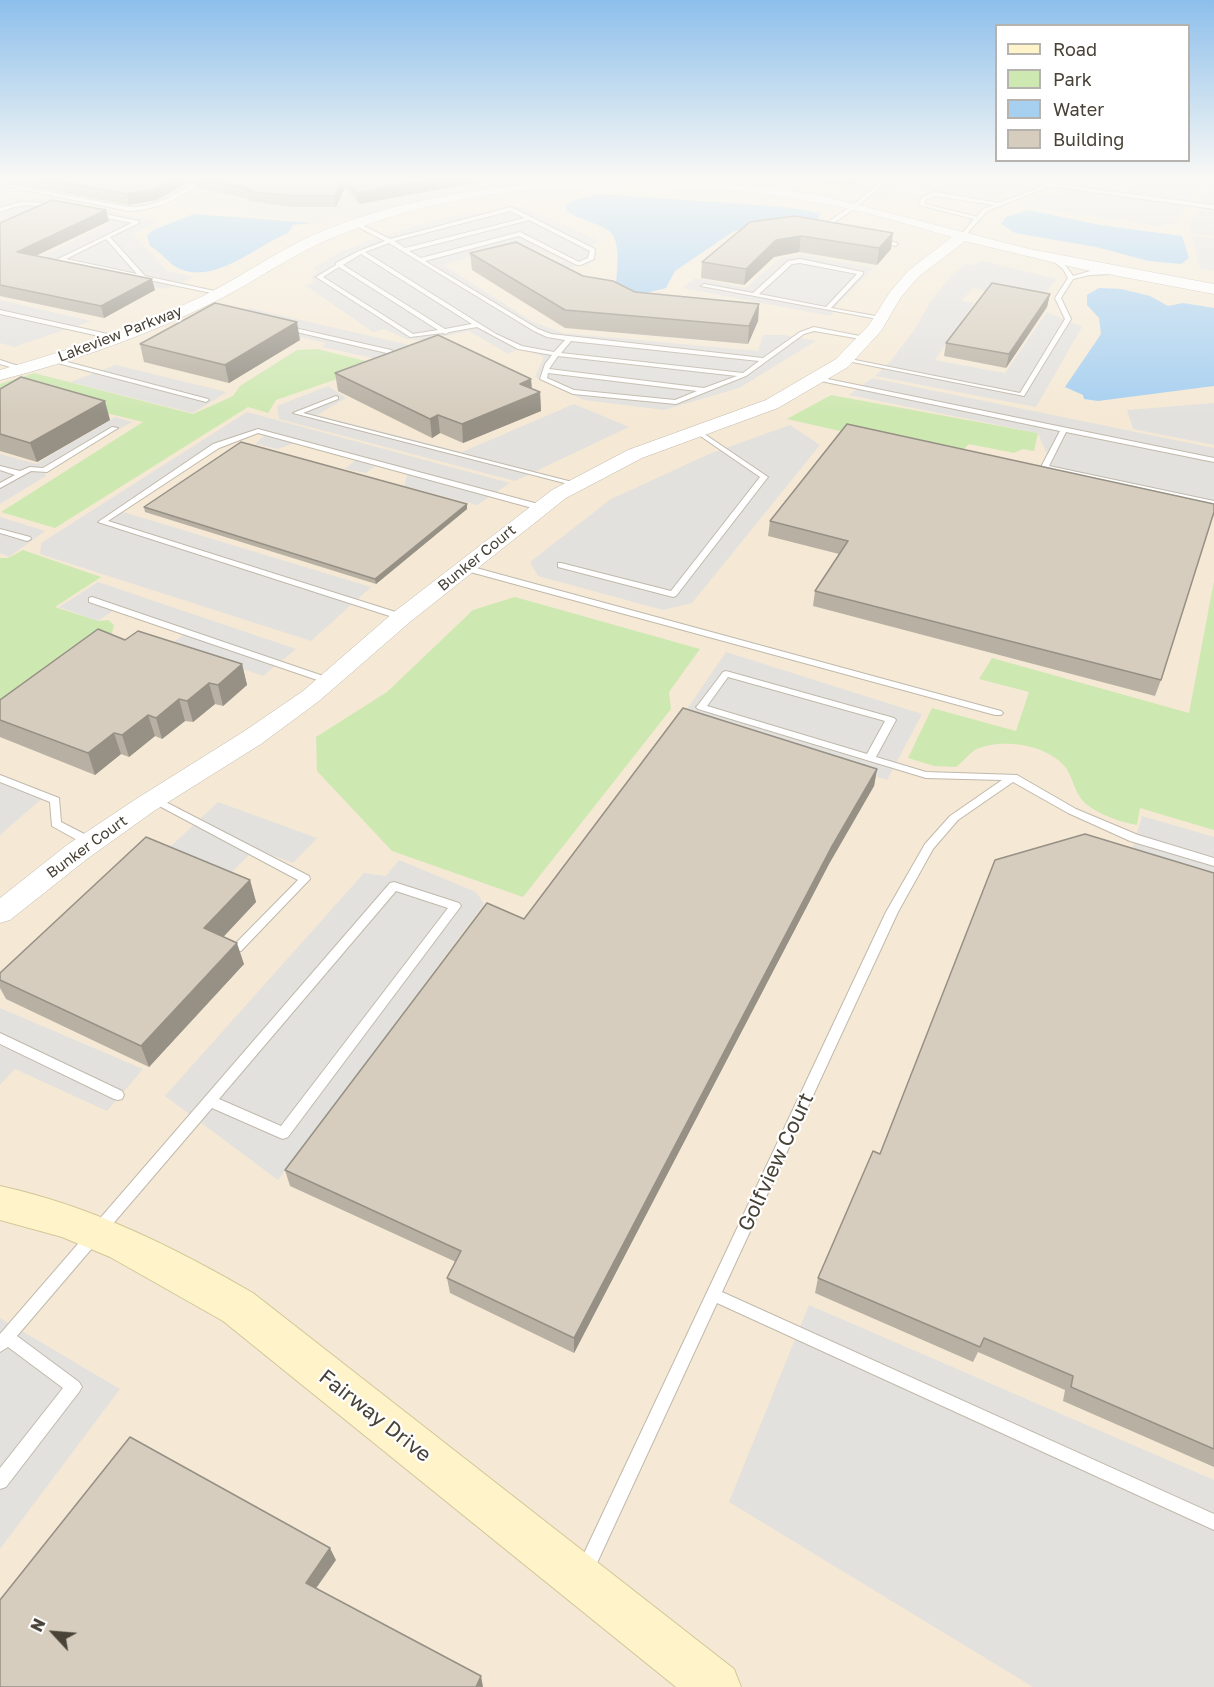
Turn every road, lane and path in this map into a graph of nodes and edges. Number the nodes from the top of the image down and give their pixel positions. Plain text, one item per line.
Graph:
1 (65, 258) edge
2 (126, 258) edge
3 (282, 258) edge
4 (350, 258) edge
5 (370, 258) edge
6 (417, 258) edge
7 (430, 258) edge
8 (567, 258) edge
9 (591, 258) edge
10 (934, 258) edge
11 (1052, 258) joint
12 (421, 260) junction
13 (338, 264) junction
14 (1116, 272) junction
15 (142, 276) junction
16 (1071, 279) junction
17 (704, 286) edge
18 (1214, 289) edge
19 (221, 293) junction
20 (755, 296) junction
21 (827, 309) junction
22 (0, 312) edge
23 (881, 319) junction
24 (274, 325) edge
25 (478, 326) junction
26 (446, 332) junction
27 (117, 338) junction
28 (867, 338) junction
29 (569, 339) junction
30 (391, 352) edge
31 (556, 354) junction
32 (52, 360) junction
33 (765, 360) junction
34 (845, 360) junction
35 (0, 362) edge
36 (23, 369) junction
37 (546, 371) junction
38 (0, 375) edge
39 (744, 375) junction
40 (818, 379) junction
41 (704, 390) junction
42 (336, 398) edge
43 (206, 400) dead end
44 (114, 428) dead end
45 (1064, 429) junction
46 (698, 432) junction
47 (1214, 460) edge
48 (0, 468) edge
49 (21, 474) junction
50 (576, 484) junction
51 (0, 486) edge
52 (1214, 503) edge
53 (540, 507) junction
54 (0, 531) edge
55 (27, 540) dead end
56 (561, 565) dead end
57 (466, 568) junction
58 (92, 600) dead end
59 (402, 617) junction
60 (329, 681) junction
61 (998, 713) dead end
62 (870, 758) junction
63 (1013, 777) junction
64 (0, 778) edge
65 (154, 799) junction
66 (91, 843) junction
67 (1214, 862) edge
68 (0, 913) edge
69 (237, 948) dead end
70 (0, 1038) edge
71 (118, 1095) dead end
72 (209, 1101) junction
73 (0, 1203) edge
74 (96, 1233) junction
75 (714, 1294) junction
76 (4, 1341) edge
77 (0, 1481) edge
78 (1214, 1522) edge
79 (581, 1579) junction
80 (716, 1687) edge

1 - 15 lane
2 - 15 lane
3 - 19 street, Lakeview Parkway
4 - 13 lane
5 - 25 lane
6 - 12 lane
7 - 12 lane
8 - 9 lane
10 - 23 street, Bunker Court
11 - 14 street, Lakeview Parkway
11 - 16 lane
12 - 29 lane
13 - 26 lane
13 - 26 lane
14 - 16 lane
14 - 18 street, Lakeview Parkway
15 - 19 lane
16 - 34 lane
17 - 20 lane
19 - 27 street, Lakeview Parkway
20 - 21 lane
20 - 21 lane
21 - 23 lane
22 - 27 lane
23 - 28 street, Bunker Court
24 - 30 lane
25 - 26 lane
25 - 31 lane
27 - 32 street, Lakeview Parkway
28 - 33 lane
28 - 34 street, Bunker Court
29 - 31 lane
29 - 33 lane
31 - 37 lane
31 - 39 lane
32 - 36 street, Lakeview Parkway
32 - 43 lane
33 - 39 lane
34 - 40 street, Bunker Court
35 - 36 lane
36 - 38 street, Lakeview Parkway
37 - 41 lane
37 - 41 lane
39 - 41 lane
40 - 45 lane
40 - 46 street, Bunker Court
42 - 50 lane
44 - 49 lane
45 - 47 lane
45 - 52 lane
46 - 50 street, Bunker Court
46 - 56 lane
48 - 49 lane
49 - 51 lane
50 - 53 street, Bunker Court
53 - 57 street, Bunker Court
53 - 59 lane
54 - 55 lane
57 - 59 street, Bunker Court
57 - 61 lane
58 - 60 lane
59 - 60 street, Bunker Court
60 - 65 street, Bunker Court
62 - 62 lane
62 - 63 lane
63 - 67 lane
63 - 75 lane, Golfview Court
64 - 66 lane
65 - 66 street, Bunker Court
65 - 69 lane
66 - 68 street, Bunker Court
70 - 71 lane
72 - 72 lane
72 - 74 lane
73 - 74 main road, Fairway Drive
74 - 76 lane
74 - 79 main road, Fairway Drive
75 - 78 lane
75 - 79 lane, Golfview Court
76 - 77 lane
79 - 80 main road, Fairway Drive

